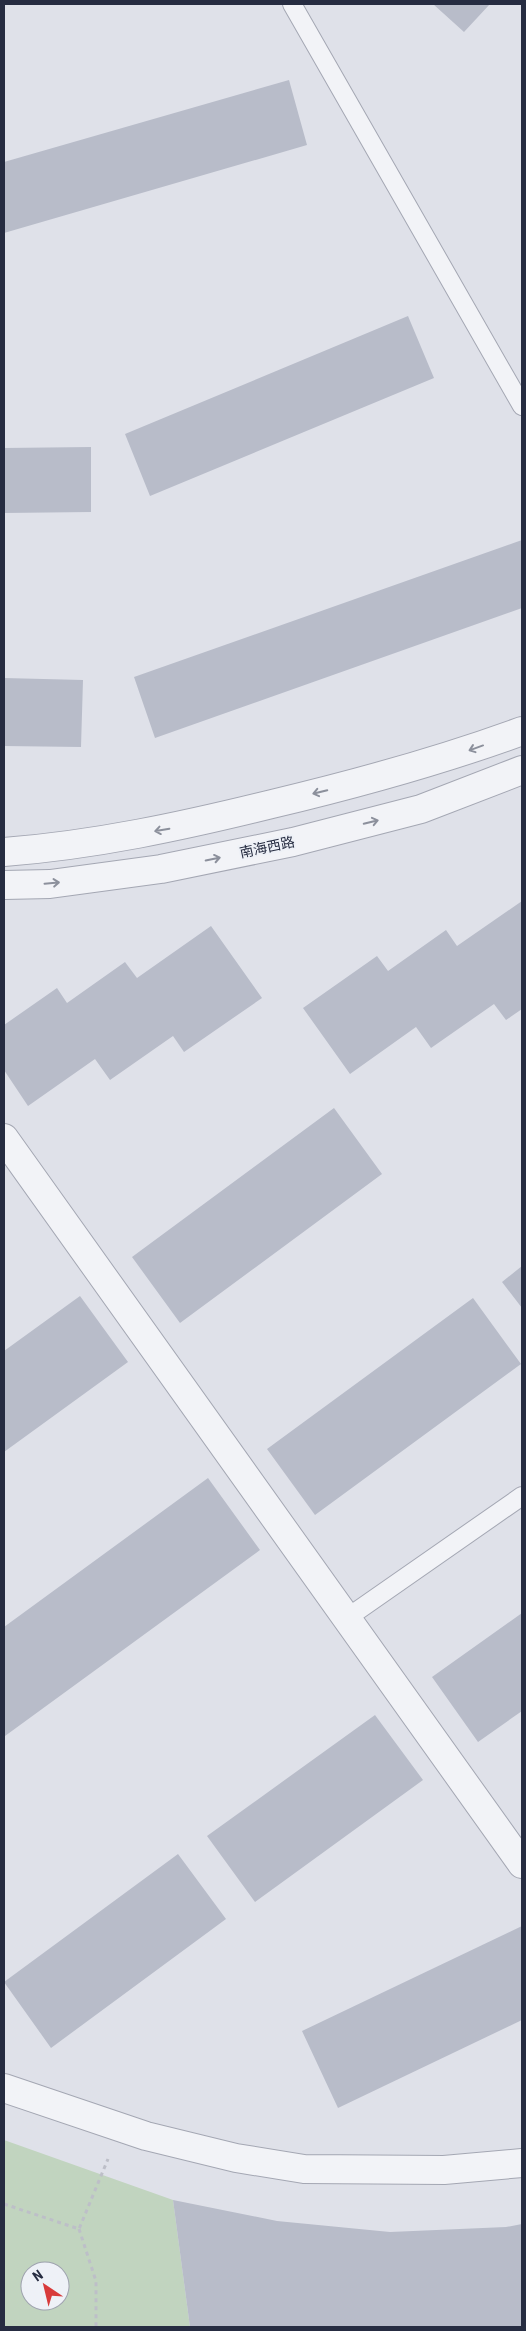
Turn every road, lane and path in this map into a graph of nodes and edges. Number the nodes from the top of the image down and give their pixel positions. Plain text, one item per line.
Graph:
1 (292, 4) edge
2 (522, 406) edge
3 (522, 731) edge
4 (522, 770) edge
5 (4, 852) edge
6 (4, 885) edge
7 (4, 1138) edge
8 (522, 1496) edge
9 (347, 1618) junction
10 (522, 1864) edge
11 (4, 2088) edge
12 (122, 2128) junction
13 (522, 2163) edge
14 (4, 2204) edge
15 (78, 2229) junction
16 (96, 2327) edge

1 - 2 lane
3 -> 5 street
6 -> 4 street, 南海西路
7 - 9 street
8 - 9 lane
9 - 10 street
11 - 12 street
12 - 13 street
12 - 15 path
14 - 15 path
15 - 16 path

